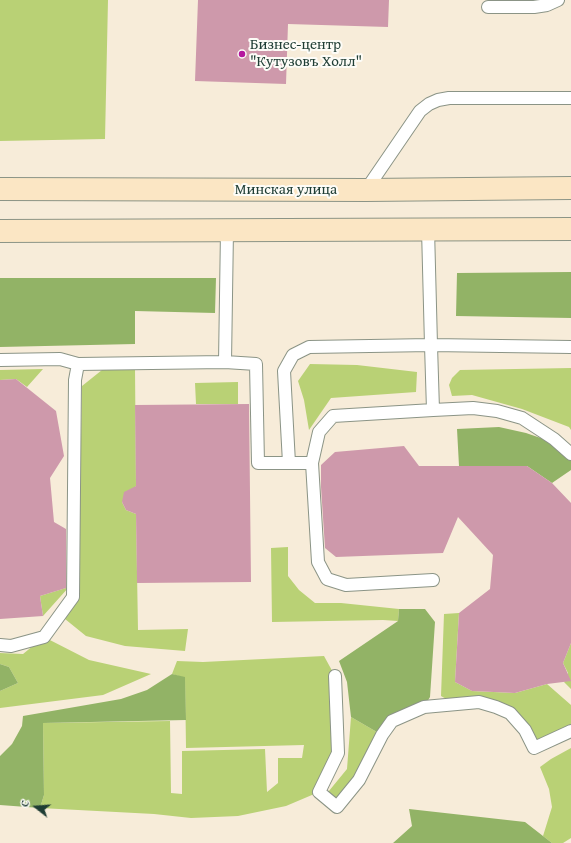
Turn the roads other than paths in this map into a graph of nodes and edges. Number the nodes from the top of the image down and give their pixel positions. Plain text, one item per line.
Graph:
1 (558, 0) edge
2 (488, 7) dead end
3 (571, 98) edge
4 (571, 188) edge
5 (0, 189) edge
6 (366, 190) junction
7 (428, 229) junction
8 (571, 229) edge
9 (227, 230) junction
10 (0, 231) edge
11 (431, 345) junction
12 (571, 347) edge
13 (0, 360) edge
14 (225, 362) junction
15 (78, 364) junction
16 (433, 410) junction
17 (571, 454) edge
18 (289, 463) junction
19 (312, 463) junction
20 (433, 580) dead end
21 (0, 645) edge
22 (335, 676) dead end
23 (571, 731) edge

1 - 2 lane
3 - 6 lane
4 - 6 main road, Минская улица
5 - 6 main road, Минская улица
7 - 8 main road
7 - 9 main road
7 - 11 lane
9 - 10 main road
9 - 14 lane
11 - 12 lane
11 - 16 lane
11 - 18 lane
13 - 15 lane
14 - 15 lane
14 - 18 lane
15 - 21 lane
16 - 17 lane
16 - 19 lane
18 - 19 lane
19 - 20 lane
22 - 23 lane

